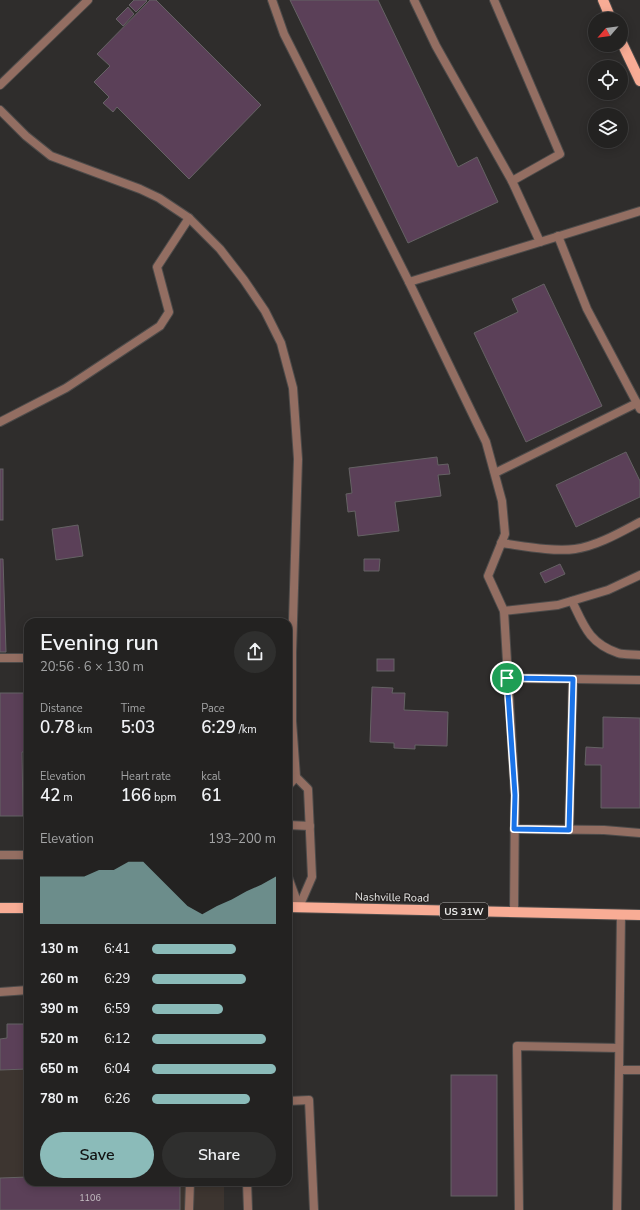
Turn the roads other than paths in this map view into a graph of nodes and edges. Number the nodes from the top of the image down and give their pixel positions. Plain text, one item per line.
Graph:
1 (88, 0) edge
2 (272, 0) edge
3 (414, 0) edge
4 (494, 0) edge
5 (603, 0) edge
6 (608, 12) edge
7 (627, 52) edge
8 (640, 81) edge
9 (0, 84) edge
10 (0, 110) edge
11 (512, 181) junction
12 (640, 211) edge
13 (189, 218) junction
14 (558, 236) junction
15 (540, 242) junction
16 (409, 282) junction
17 (638, 406) edge
18 (0, 422) edge
19 (495, 473) junction
20 (640, 522) edge
21 (502, 543) junction
22 (640, 575) edge
23 (572, 601) junction
24 (504, 611) junction
25 (291, 618) edge
26 (640, 655) edge
27 (0, 658) edge
28 (24, 658) edge
29 (507, 678) junction
30 (573, 679) junction
31 (640, 680) edge
32 (292, 778) edge
33 (292, 825) edge
34 (310, 826) junction
35 (514, 829) junction
36 (569, 830) junction
37 (640, 833) edge
38 (0, 855) edge
39 (24, 855) edge
40 (292, 888) edge
41 (292, 907) edge
42 (299, 907) junction
43 (0, 908) edge
44 (24, 908) edge
45 (514, 912) junction
46 (620, 914) junction
47 (640, 915) edge
48 (24, 990) edge
49 (0, 992) edge
50 (620, 1048) junction
51 (619, 1070) junction
52 (640, 1070) edge
53 (292, 1101) edge
54 (190, 1186) edge
55 (247, 1186) edge
56 (189, 1210) edge
57 (248, 1210) edge
58 (314, 1210) edge
59 (518, 1210) edge
60 (617, 1210) edge

1 - 9 street
2 - 16 street
3 - 11 street
4 - 11 street
5 - 6 main road
7 - 8 main road
10 - 13 street
11 - 15 street
12 - 14 street
13 - 18 street
13 - 25 street
14 - 15 street
14 - 17 street
15 - 16 street
16 - 19 street
17 - 19 street
19 - 21 street
20 - 21 street
21 - 24 street
22 - 23 street
23 - 24 street
23 - 26 street
24 - 29 street
27 - 28 street
29 - 30 street
29 - 35 street
30 - 31 street
30 - 36 street
32 - 34 street
33 - 34 street
34 - 42 street
35 - 36 street
35 - 45 street
36 - 37 street
38 - 39 street
40 - 42 street
41 - 42 main road, Nashville Road / US 31W
42 - 45 main road, Nashville Road / US 31W
43 - 44 main road
45 - 46 main road, Nashville Road / US 31W
46 - 47 main road, Nashville Road / US 31W
46 - 50 street
48 - 49 street
50 - 51 street
50 - 59 street
51 - 52 street
51 - 60 street
53 - 58 street
54 - 56 street
55 - 57 street

